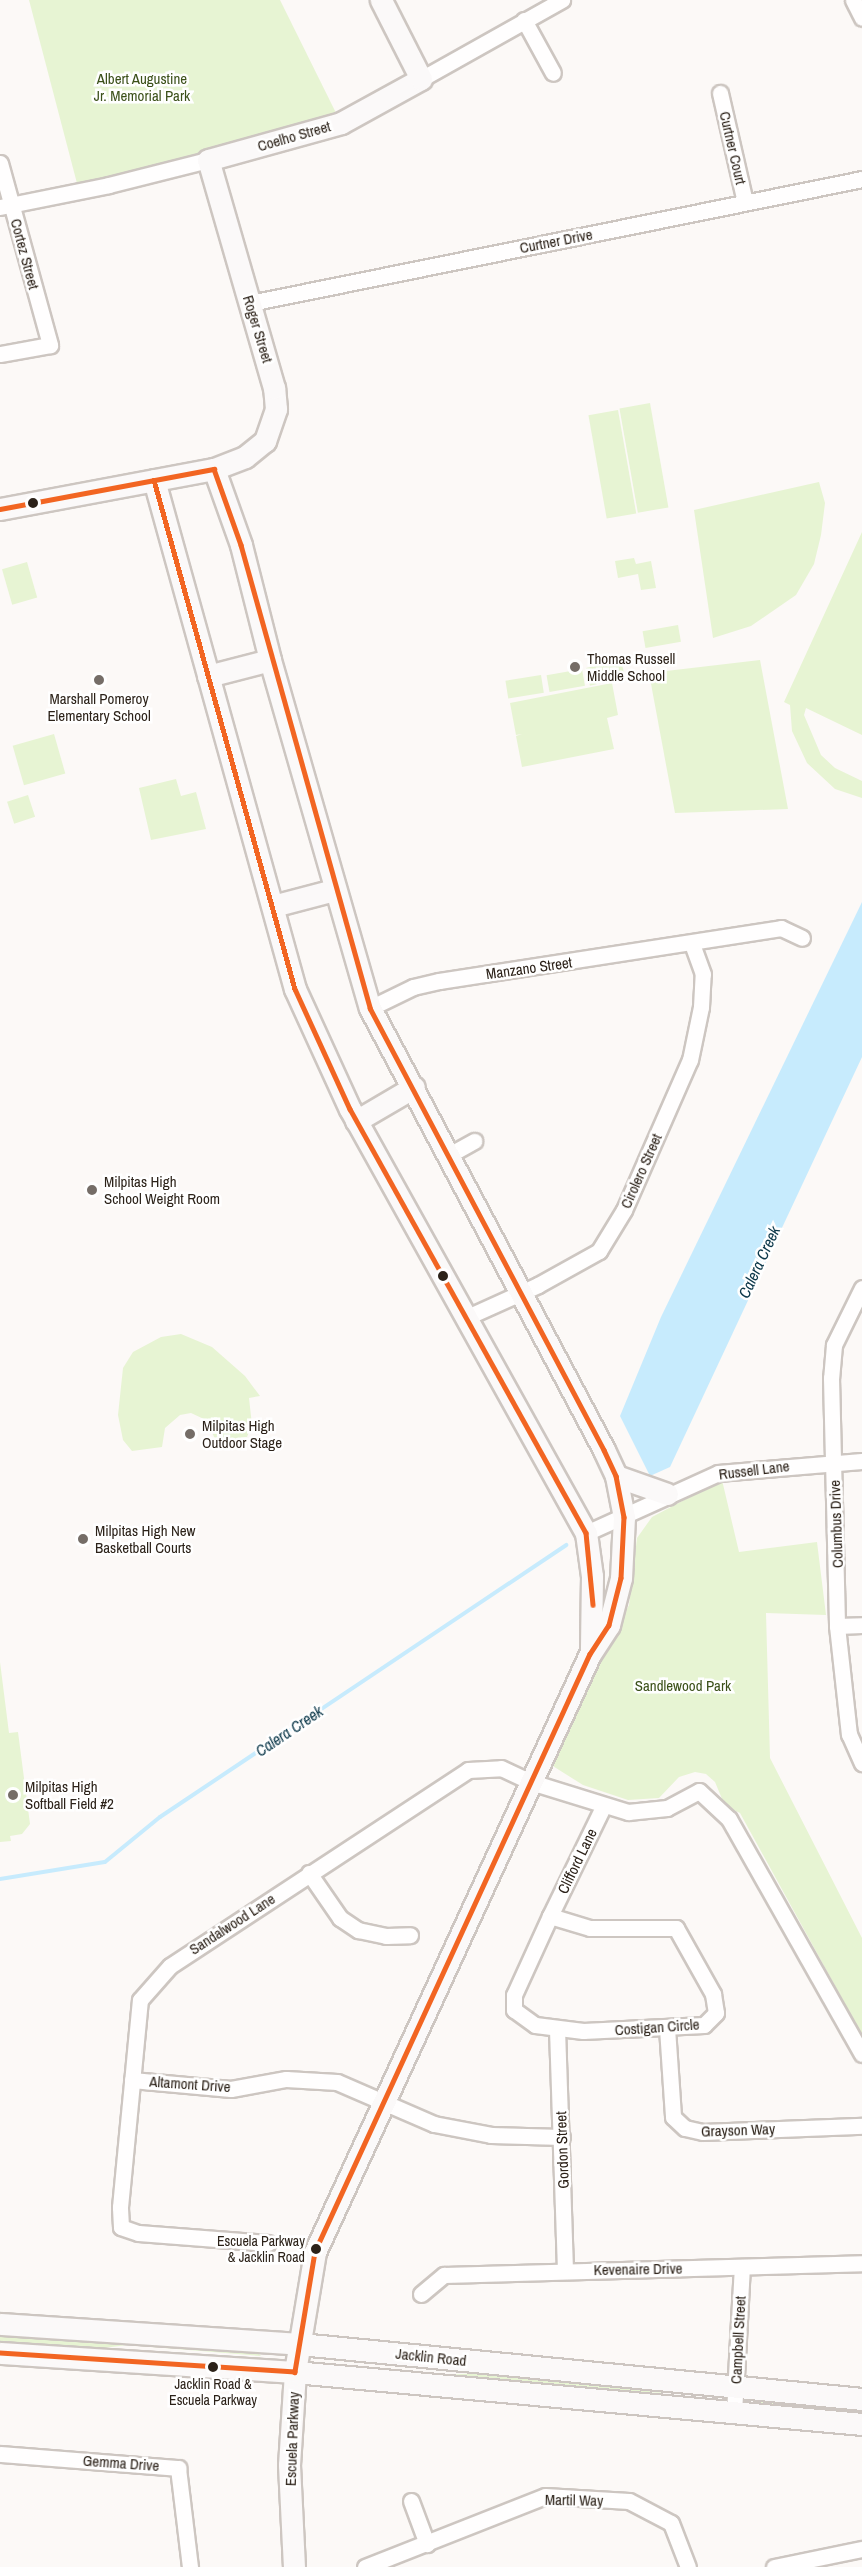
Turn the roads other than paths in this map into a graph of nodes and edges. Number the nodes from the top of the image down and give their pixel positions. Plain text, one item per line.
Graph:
1 (381, 0) edge
2 (562, 0) edge
3 (853, 0) edge
4 (862, 18) edge
5 (524, 20) junction
6 (553, 73) dead end
7 (421, 79) junction
8 (720, 93) dead end
9 (208, 160) junction
10 (0, 163) edge
11 (862, 179) edge
12 (745, 202) junction
13 (6, 206) edge
14 (250, 303) junction
15 (0, 354) edge
16 (214, 469) junction
17 (154, 480) junction
18 (0, 509) edge
19 (270, 660) junction
20 (208, 676) junction
21 (334, 890) junction
22 (273, 906) junction
23 (802, 938) dead end
24 (693, 943) junction
25 (370, 1008) junction
26 (414, 1087) junction
27 (356, 1121) junction
28 (474, 1141) dead end
29 (449, 1155) junction
30 (862, 1288) edge
31 (522, 1291) junction
32 (465, 1318) junction
33 (862, 1461) edge
34 (834, 1463) junction
35 (616, 1476) junction
36 (667, 1494) junction
37 (624, 1517) junction
38 (586, 1533) junction
39 (862, 1625) edge
40 (837, 1626) junction
41 (590, 1654) junction
42 (862, 1763) edge
43 (531, 1782) junction
44 (603, 1807) junction
45 (309, 1873) junction
46 (550, 1916) junction
47 (410, 1935) dead end
48 (667, 2028) junction
49 (557, 2029) junction
50 (862, 2054) edge
51 (132, 2080) junction
52 (385, 2104) junction
53 (862, 2126) edge
54 (562, 2137) junction
55 (268, 2243) dead end
56 (862, 2263) edge
57 (741, 2267) junction
58 (565, 2271) junction
59 (421, 2294) dead end
60 (0, 2324) edge
61 (300, 2344) junction
62 (0, 2353) edge
63 (295, 2372) junction
64 (735, 2387) junction
65 (862, 2398) edge
66 (734, 2413) junction
67 (862, 2424) edge
68 (0, 2454) edge
69 (411, 2501) dead end
70 (427, 2544) junction
71 (862, 2549) edge
72 (190, 2567) edge
73 (294, 2567) edge
74 (365, 2567) edge
75 (688, 2567) edge
76 (774, 2567) edge

1 - 7 street
2 - 5 street, Coelho Street
3 - 4 street
5 - 6 street
5 - 7 street, Coelho Street
7 - 9 street, Coelho Street
8 - 12 street, Curtner Court
9 - 13 street, Coelho Street
9 - 14 street, Roger Street
10 - 13 street, Cortez Street
11 - 12 street, Curtner Drive
12 - 14 street, Curtner Drive
13 - 15 street, Cortez Street
14 - 16 street, Roger Street
16 - 17 street, Roger Street
16 - 19 street, Escuela Parkway
17 - 18 street, Roger Street
17 - 20 street, Escuela Parkway
19 - 20 street
19 - 21 street, Escuela Parkway
20 - 22 street, Escuela Parkway
21 - 22 street
21 - 25 street, Escuela Parkway
22 - 27 street, Escuela Parkway
23 - 24 street, Manzano Street
24 - 25 street, Manzano Street
24 - 31 street, Cirolero Street
25 - 26 street, Escuela Parkway
26 - 27 street
26 - 29 street, Escuela Parkway
27 - 32 street, Escuela Parkway
28 - 29 street
29 - 31 street, Escuela Parkway
30 - 34 street, Columbus Drive
31 - 32 street, Cirolero Street
31 - 35 street, Escuela Parkway
32 - 38 street, Escuela Parkway
33 - 34 street, Russell Lane
34 - 36 street, Russell Lane
34 - 40 street, Columbus Drive
35 - 36 street
35 - 37 street, Escuela Parkway
36 - 37 street, Russell Lane
37 - 38 street, Russell Lane
37 - 41 street, Escuela Parkway
38 - 41 street, Escuela Parkway
39 - 40 street
40 - 42 street, Columbus Drive
41 - 43 street, Escuela Parkway
43 - 44 street, Sandalwood Lane
43 - 45 street, Sandalwood Lane
43 - 52 street, Escuela Parkway
44 - 46 street, Clifford Lane
44 - 50 street, Sandalwood Lane
45 - 47 street
45 - 51 street, Sandalwood Lane
46 - 48 street, Costigan Circle
46 - 49 street, Costigan Circle
48 - 49 street, Costigan Circle
48 - 53 street, Grayson Way
49 - 54 street, Gordon Street
51 - 52 street, Altamont Drive
51 - 55 street, Sandalwood Lane
52 - 54 street, Altamont Drive
52 - 61 street, Escuela Parkway
54 - 58 street, Gordon Street
56 - 57 street, Kevenaire Drive
57 - 58 street, Kevenaire Drive
57 - 64 street, Campbell Street
58 - 59 street, Kevenaire Drive
60 - 61 street, Jacklin Road
61 - 63 street, Escuela Parkway
61 - 64 street, Jacklin Road
62 - 63 street, Jacklin Road
63 - 66 street, Jacklin Road
63 - 73 street, Escuela Parkway
64 - 65 street, Jacklin Road
64 - 66 street, Campbell Street
66 - 67 street, Jacklin Road
68 - 72 street, Gemma Drive
69 - 70 street
70 - 74 street, Martil Way
70 - 75 street, Martil Way
71 - 76 street

